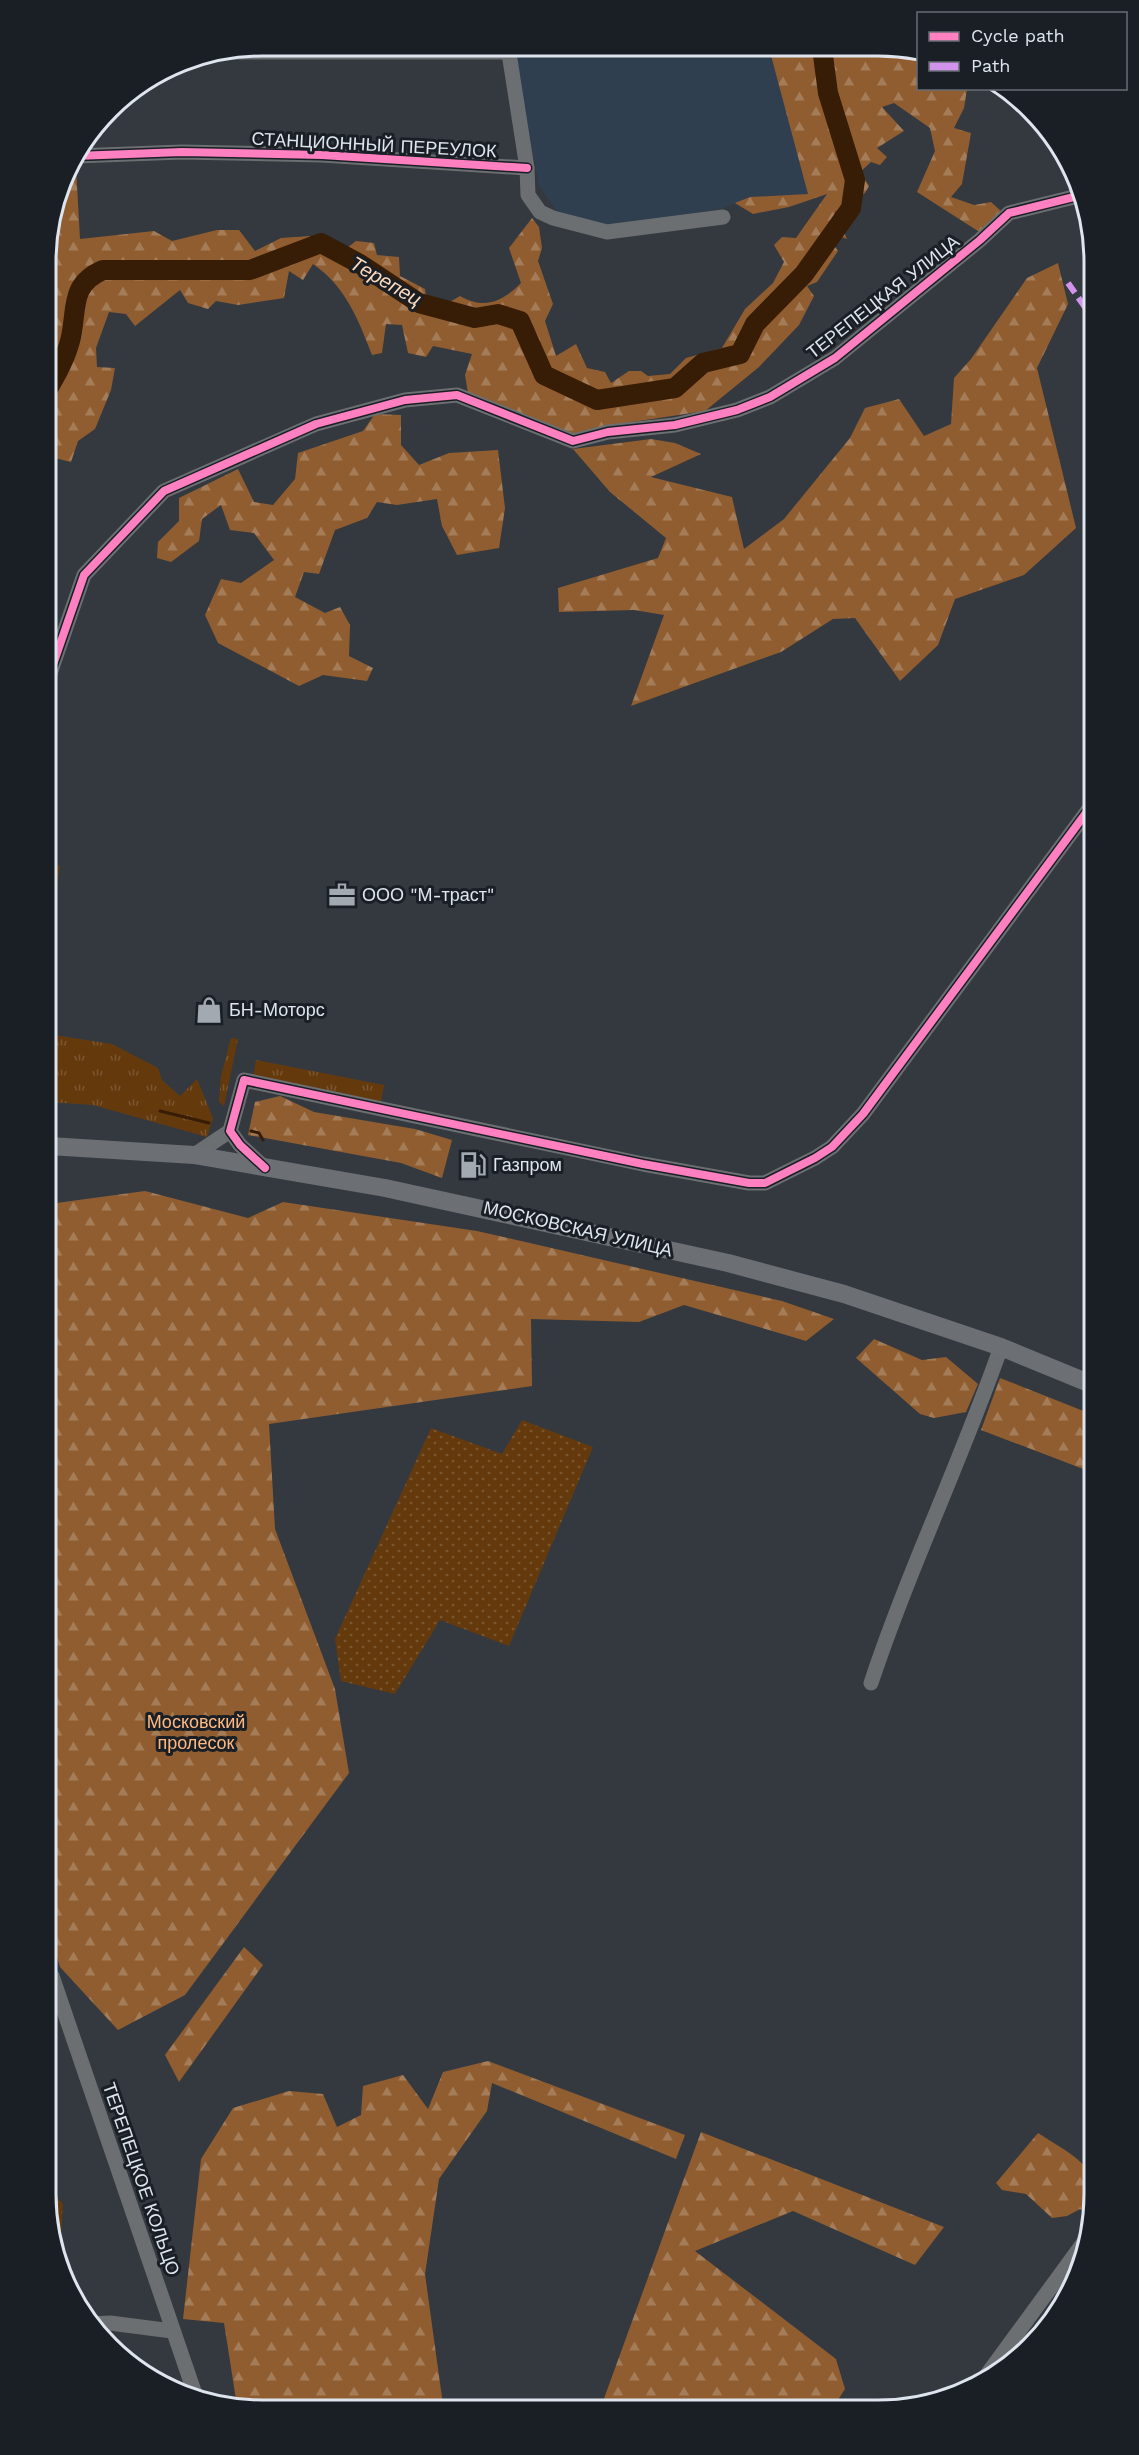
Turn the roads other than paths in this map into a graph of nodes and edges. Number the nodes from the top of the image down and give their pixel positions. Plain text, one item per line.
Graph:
1 (509, 56) edge
2 (85, 156) edge
3 (527, 168) junction
4 (1073, 197) edge
5 (723, 217) dead end
6 (56, 656) edge
7 (1084, 815) edge
8 (230, 1131) junction
9 (56, 1146) edge
10 (194, 1155) junction
11 (265, 1168) junction
12 (1001, 1347) junction
13 (1083, 1381) edge
14 (871, 1683) dead end
15 (56, 1991) edge
16 (1073, 2257) edge
17 (102, 2323) edge
18 (172, 2331) junction
19 (997, 2361) edge
20 (193, 2388) edge

1 - 3 street
2 - 3 street, СТАНЦИОННЫЙ ПЕРЕУЛОК
3 - 5 street
4 - 6 street, ТЕРЕПЕЦКАЯ УЛИЦА
7 - 8 street
8 - 10 street
8 - 11 street
9 - 10 main road, МОСКОВСКАЯ УЛИЦА
10 - 11 main road, МОСКОВСКАЯ УЛИЦА
11 - 12 main road, МОСКОВСКАЯ УЛИЦА
12 - 13 main road, МОСКОВСКАЯ УЛИЦА
12 - 14 street
15 - 18 street, ТЕРЕПЕЦКОЕ КОЛЬЦО
16 - 19 street
17 - 18 street
18 - 20 street, ТЕРЕПЕЦКОЕ КОЛЬЦО

